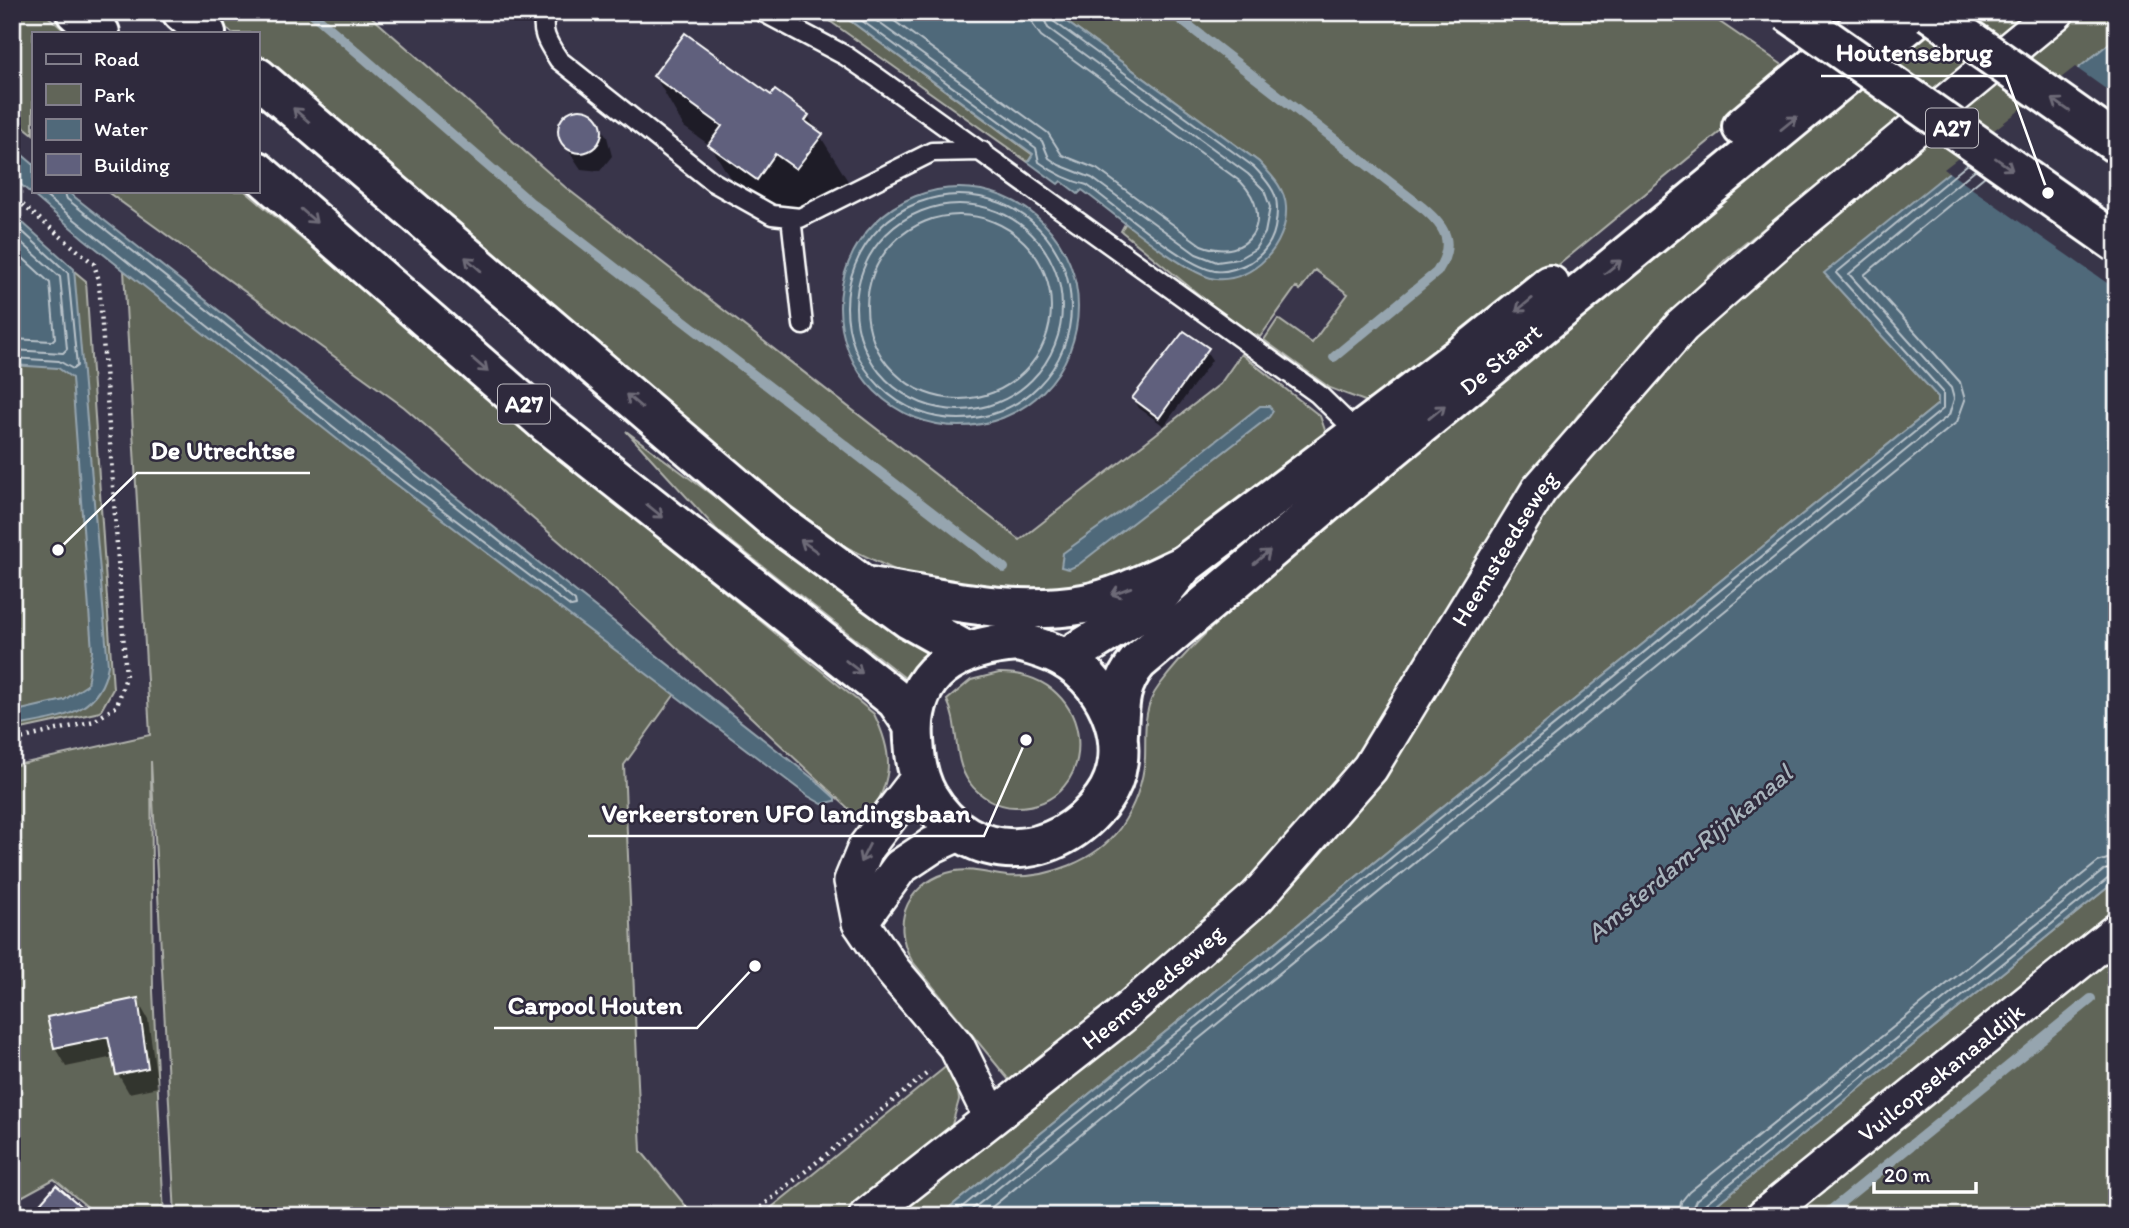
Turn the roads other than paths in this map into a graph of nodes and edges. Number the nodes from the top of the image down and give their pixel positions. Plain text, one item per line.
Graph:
1 (76, 12) edge
2 (182, 12) edge
3 (548, 12) edge
4 (763, 12) edge
5 (1788, 12) edge
6 (1879, 12) edge
7 (1923, 12) edge
8 (1930, 12) edge
9 (2056, 12) edge
10 (99, 32) edge
11 (205, 32) edge
12 (259, 79) edge
13 (2117, 144) edge
14 (982, 151) junction
15 (259, 173) edge
16 (791, 217) junction
17 (2117, 243) edge
18 (803, 325) dead end
19 (1357, 432) junction
20 (1184, 565) junction
21 (864, 586) junction
22 (966, 651) junction
23 (1065, 659) junction
24 (913, 725) junction
25 (1118, 733) junction
26 (919, 778) junction
27 (961, 832) junction
28 (860, 922) junction
29 (2117, 931) edge
30 (991, 1116) junction
31 (867, 1216) edge
32 (1764, 1216) edge

1 - 10 main road
2 - 11 main road
3 - 16 lane
4 - 14 lane
5 -> 17 main road, A27, bridge
6 -> 19 main road, De Staart
25 -> 7 main road, De Staart
13 -> 8 main road, bridge
9 - 30 street, Heemsteedseweg
21 -> 12 main road
14 - 16 lane
14 - 19 lane
15 -> 24 main road, A27
16 - 18 lane
19 - 20 main road, De Staart
20 -> 21 main road
20 - 23 main road, De Staart
21 - 22 main road
22 - 23 main road
22 - 24 main road
23 - 25 main road
24 - 26 main road
25 - 27 main road
26 - 27 main road
26 -> 28 street
27 - 28 street
28 - 30 street
29 - 32 street, Vuilcopsekanaaldijk
30 - 31 street, Heemsteedseweg

